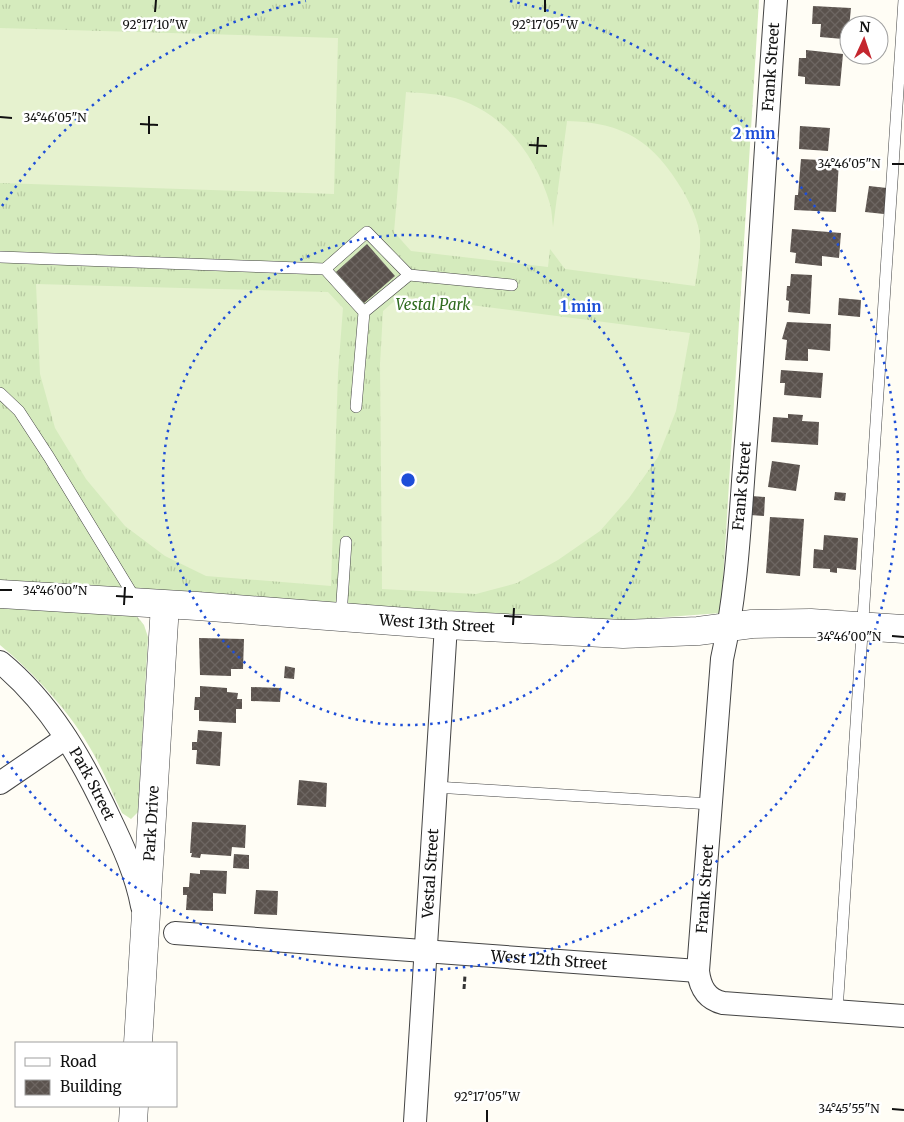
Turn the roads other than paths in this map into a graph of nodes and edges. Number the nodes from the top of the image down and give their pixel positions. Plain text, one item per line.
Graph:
1 (776, 0) edge
2 (904, 0) edge
3 (0, 257) edge
4 (325, 269) junction
5 (409, 275) junction
6 (512, 285) dead end
7 (364, 312) junction
8 (0, 393) edge
9 (356, 408) dead end
10 (346, 542) dead end
11 (0, 594) edge
12 (138, 604) junction
13 (165, 605) junction
14 (341, 616) junction
15 (446, 625) junction
16 (862, 626) junction
17 (729, 627) junction
18 (904, 629) edge
19 (0, 662) edge
20 (66, 738) junction
21 (0, 783) edge
22 (435, 787) junction
23 (711, 804) junction
24 (145, 927) junction
25 (175, 933) dead end
26 (426, 951) junction
27 (698, 971) junction
28 (837, 1011) junction
29 (904, 1016) edge
30 (138, 1042) edge
31 (134, 1107) edge
32 (133, 1122) edge
33 (415, 1122) edge

1 - 17 street, Frank Street
2 - 16 lane
3 - 4 lane
4 - 5 lane
4 - 7 lane
5 - 6 lane
5 - 7 lane
7 - 9 lane
8 - 12 lane
10 - 14 lane
11 - 12 street, West 13th Street
12 - 13 street, West 13th Street
13 - 14 street, West 13th Street
13 - 24 street, Park Drive
14 - 15 street, West 13th Street
15 - 17 street, West 13th Street
15 - 22 street, Vestal Street
16 - 17 street, West 13th Street
16 - 18 street, West 13th Street
16 - 28 lane
17 - 23 street, Frank Street
19 - 20 street, Park Street
20 - 21 street
20 - 24 street, Park Street
22 - 23 lane
22 - 26 street, Vestal Street
23 - 27 street, Frank Street
24 - 30 street, Park Drive
25 - 26 street, West 12th Street
26 - 27 street, West 12th Street
26 - 33 street, Vestal Street
27 - 28 street
28 - 29 street
31 - 32 street

